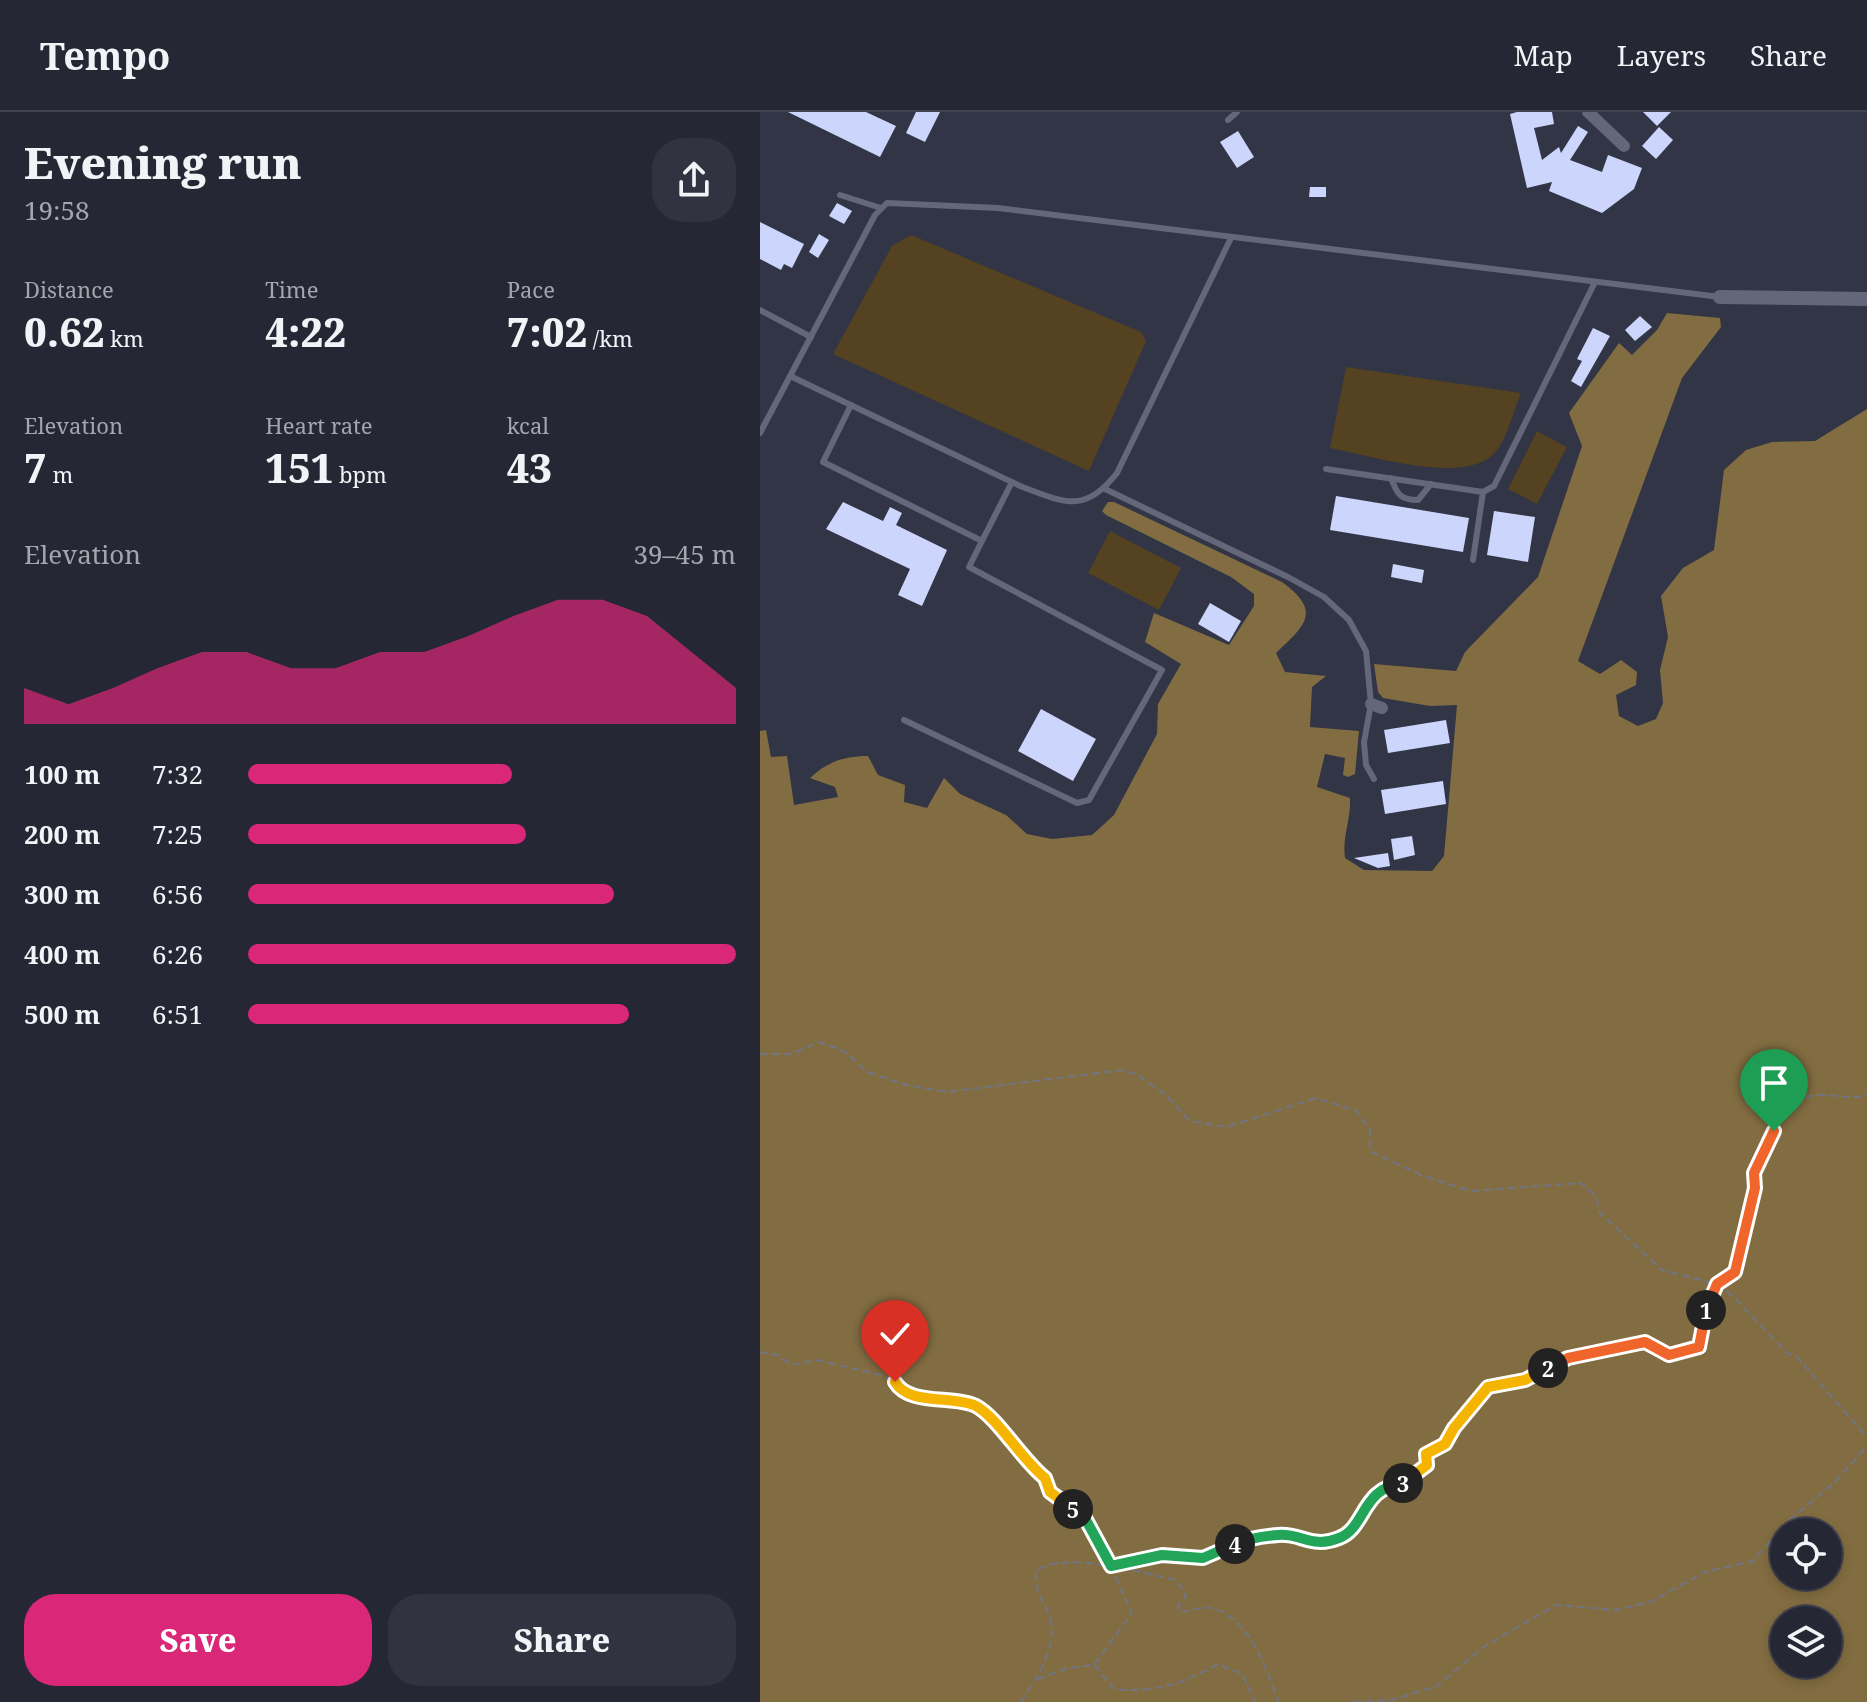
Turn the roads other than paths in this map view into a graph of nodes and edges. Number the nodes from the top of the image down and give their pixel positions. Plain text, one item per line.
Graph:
1 (1237, 112) edge
2 (1588, 112) edge
3 (1228, 120) dead end
4 (1624, 146) dead end
5 (840, 195) dead end
6 (881, 208) junction
7 (1231, 238) junction
8 (1595, 282) junction
9 (1720, 297) joint
10 (1867, 299) edge
11 (760, 310) edge
12 (811, 337) junction
13 (790, 376) junction
14 (851, 405) junction
15 (760, 433) edge
16 (1326, 469) dead end
17 (1391, 478) junction
18 (1012, 482) junction
19 (1431, 484) junction
20 (1105, 489) junction
21 (1483, 492) junction
22 (982, 541) junction
23 (1473, 560) dead end
24 (904, 720) dead end
25 (1374, 779) dead end

1 - 3 lane
2 - 4 street
5 - 6 lane
6 - 7 lane
6 - 12 lane
7 - 8 lane
7 - 20 lane
8 - 9 lane
8 - 21 lane
9 - 10 street
11 - 12 lane
12 - 13 lane
13 - 14 lane
13 - 15 lane
14 - 18 lane
14 - 22 lane
16 - 17 lane
17 - 19 lane
17 - 19 lane
18 - 20 lane
18 - 22 lane
19 - 21 lane
20 - 25 lane
21 - 23 lane
22 - 24 lane

